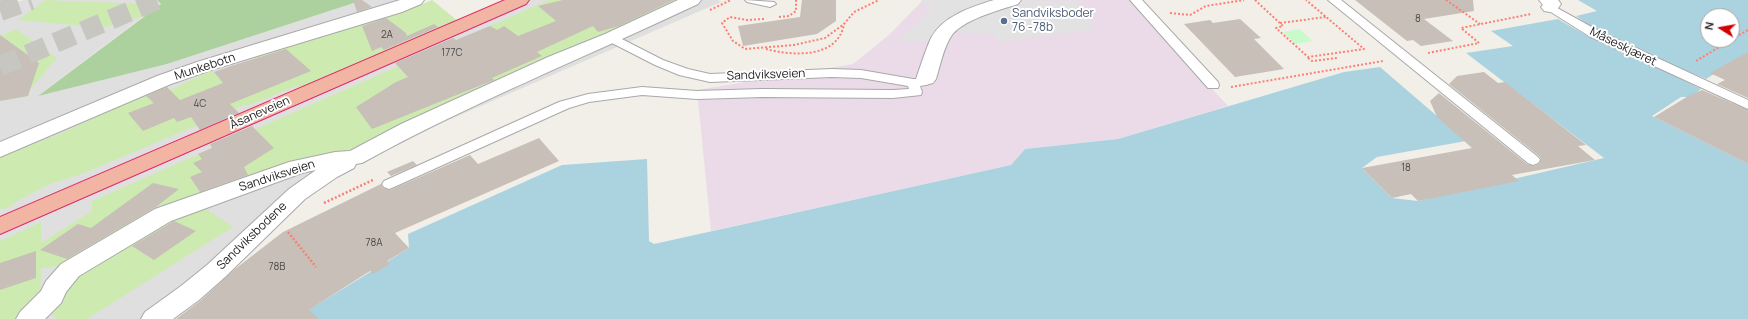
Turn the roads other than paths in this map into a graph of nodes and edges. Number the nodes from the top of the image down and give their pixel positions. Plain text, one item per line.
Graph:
1 (415, 0) edge
2 (520, 0) edge
3 (692, 0) edge
4 (751, 0) edge
5 (1012, 0) edge
6 (1136, 0) edge
7 (1334, 0) edge
8 (1549, 3) edge
9 (770, 4) dead end
10 (612, 38) junction
11 (920, 81) junction
12 (1213, 85) dead end
13 (1748, 105) edge
14 (0, 150) edge
15 (354, 158) junction
16 (1533, 160) dead end
17 (389, 184) road end
18 (0, 226) edge
19 (29, 319) edge
20 (154, 319) edge

1 - 14 street, Munkebotn
2 - 18 highway, Åsaneveien
3 - 10 street, Sandviksveien
4 - 9 lane
5 - 11 street
6 - 12 lane
7 - 16 lane
8 - 13 lane, Måseskjæret
10 - 11 lane, Sandviksveien
10 - 15 street, Sandviksveien
11 - 17 lane
15 - 19 street, Sandviksveien
15 - 20 street, Sandviksbodene

